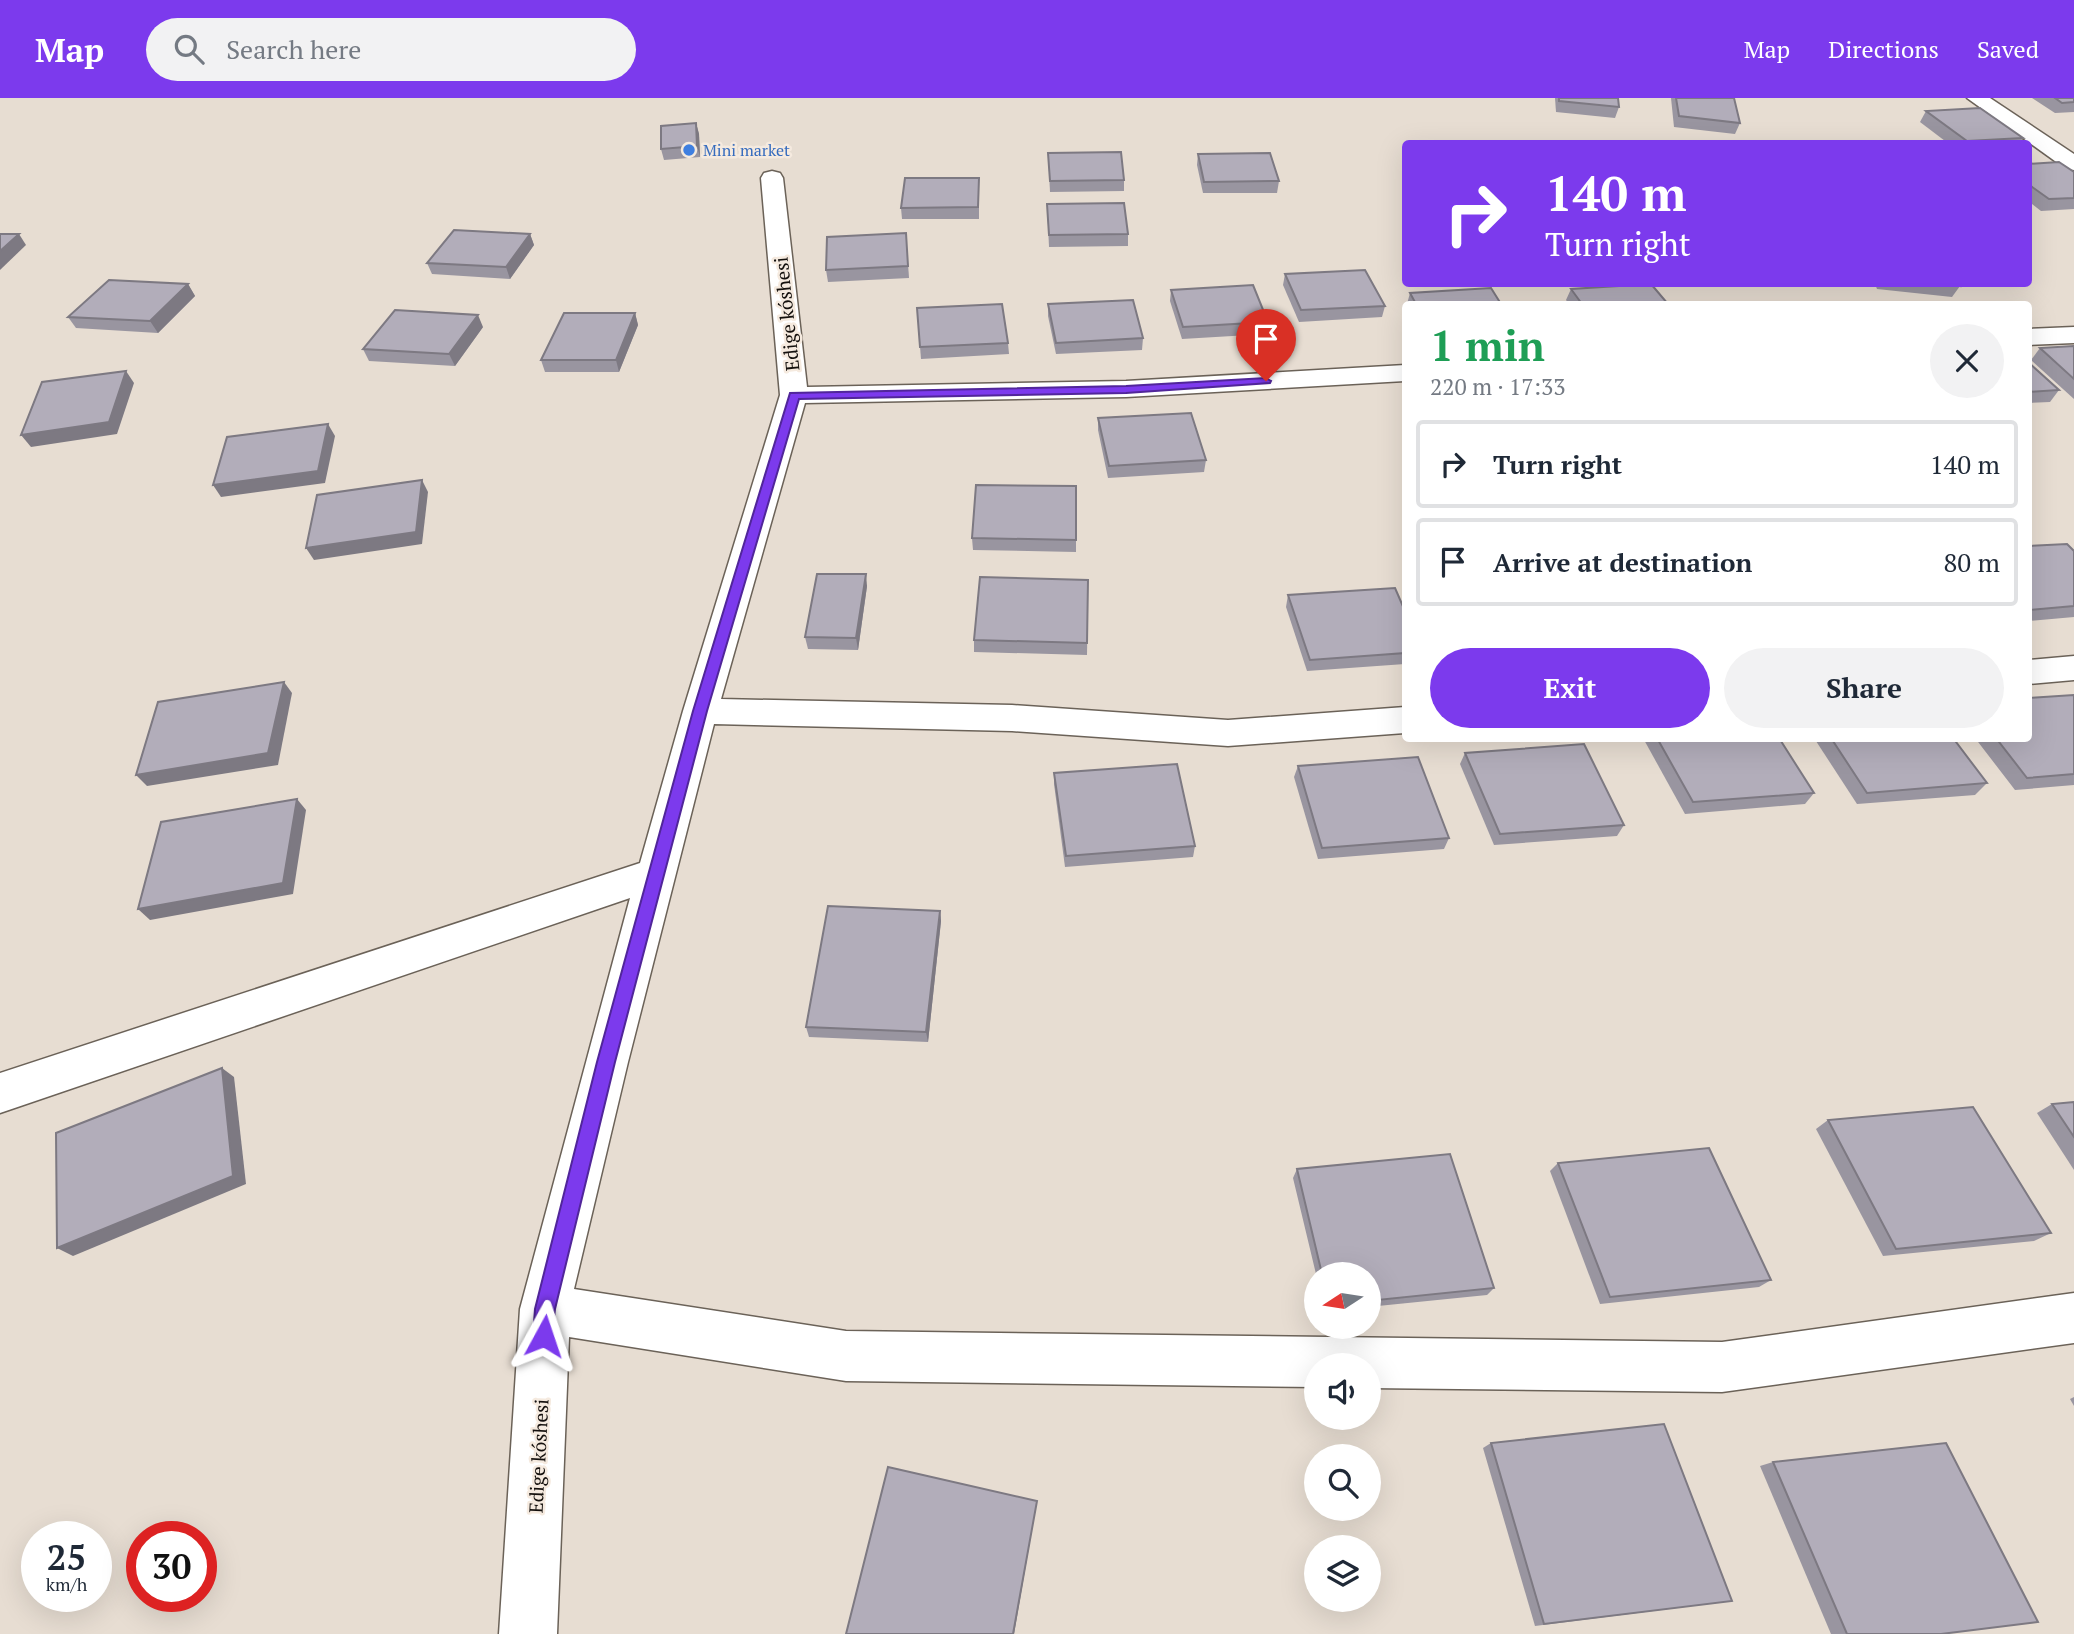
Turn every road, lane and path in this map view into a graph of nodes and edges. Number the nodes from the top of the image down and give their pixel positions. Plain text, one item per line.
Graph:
1 (1977, 98) edge
2 (2074, 164) edge
3 (772, 178) dead end
4 (2074, 335) edge
5 (2032, 337) edge
6 (1402, 373) edge
7 (794, 396) junction
8 (2074, 668) edge
9 (2032, 671) edge
10 (700, 711) junction
11 (1402, 720) edge
12 (657, 873) junction
13 (0, 1093) edge
14 (545, 1309) junction
15 (2074, 1318) edge
16 (528, 1634) edge

1 - 2 street
3 - 7 street, Edige kóshesi
4 - 5 street
6 - 7 street
7 - 10 street, Edige kóshesi
8 - 9 street
10 - 11 street
10 - 12 street, Edige kóshesi
12 - 13 street
12 - 14 street, Edige kóshesi
14 - 15 street
14 - 16 street, Edige kóshesi

